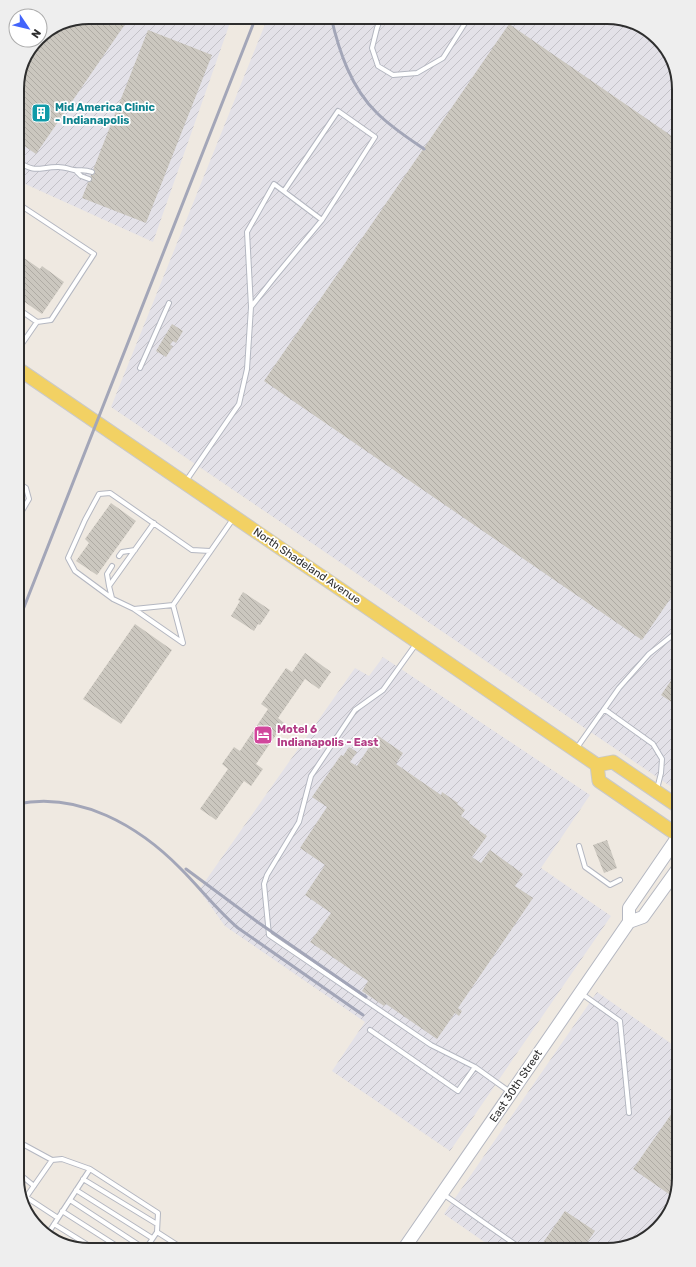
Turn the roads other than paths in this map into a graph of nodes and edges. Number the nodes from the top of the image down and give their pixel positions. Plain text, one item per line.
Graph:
1 (378, 24) edge
2 (465, 24) edge
3 (24, 165) edge
4 (75, 170) junction
5 (92, 172) dead end
6 (89, 179) dead end
7 (284, 191) junction
8 (24, 208) edge
9 (322, 220) junction
10 (168, 303) dead end
11 (251, 307) junction
12 (24, 313) edge
13 (37, 322) junction
14 (24, 341) edge
15 (140, 368) dead end
16 (24, 373) edge
17 (185, 483) junction
18 (24, 487) edge
19 (24, 508) edge
20 (234, 517) junction
21 (154, 523) junction
22 (136, 550) junction
23 (210, 551) junction
24 (119, 556) dead end
25 (112, 566) dead end
26 (109, 586) junction
27 (112, 599) junction
28 (173, 605) junction
29 (134, 609) junction
30 (672, 635) edge
31 (418, 642) junction
32 (604, 709) junction
33 (575, 750) junction
34 (597, 764) junction
35 (656, 792) junction
36 (672, 802) edge
37 (672, 830) edge
38 (672, 845) edge
39 (579, 846) dead end
40 (672, 877) edge
41 (620, 880) dead end
42 (629, 922) junction
43 (580, 993) junction
44 (370, 1030) dead end
45 (475, 1067) junction
46 (511, 1092) junction
47 (630, 1113) dead end
48 (24, 1145) edge
49 (52, 1160) junction
50 (90, 1169) junction
51 (24, 1178) edge
52 (83, 1179) junction
53 (34, 1186) junction
54 (76, 1190) junction
55 (442, 1194) junction
56 (27, 1197) edge
57 (28, 1199) edge
58 (70, 1200) junction
59 (62, 1211) junction
60 (58, 1218) junction
61 (54, 1224) junction
62 (157, 1224) junction
63 (50, 1230) edge
64 (157, 1232) junction
65 (152, 1238) junction
66 (85, 1243) edge
67 (113, 1243) edge
68 (136, 1243) edge
69 (149, 1243) edge
70 (174, 1243) edge
71 (408, 1243) edge
72 (513, 1243) edge

1 - 2 lane
3 - 4 lane
4 - 5 lane
4 - 6 lane
7 - 9 lane
7 - 9 lane
7 - 11 lane
8 - 13 lane
9 - 11 lane
10 - 15 lane
11 - 17 lane
12 - 13 lane
13 - 14 lane
16 - 17 main road, North Shadeland Avenue
17 - 20 main road, North Shadeland Avenue
18 - 19 lane
20 - 23 lane
20 - 31 main road, North Shadeland Avenue
21 - 22 lane
21 - 23 lane
21 - 27 lane
22 - 24 lane
22 - 26 lane
23 - 28 lane
25 - 26 lane
26 - 27 lane
27 - 29 lane
28 - 29 lane
28 - 29 lane
30 - 32 lane
31 - 33 main road, North Shadeland Avenue
31 - 45 lane
32 - 33 lane
32 - 35 lane
33 - 34 main road, North Shadeland Avenue
34 - 35 main road
34 - 37 main road
35 - 36 main road
38 - 42 main road, East 30th Street
39 - 41 lane
40 - 42 main road, East 30th Street
42 - 43 main road, East 30th Street
43 - 46 main road, East 30th Street
43 - 47 lane
44 - 45 lane
45 - 46 lane
46 - 55 main road, East 30th Street
48 - 49 lane
49 - 50 lane
49 - 53 lane
50 - 52 lane
50 - 62 lane
51 - 53 lane
52 - 54 lane
52 - 62 lane
53 - 56 lane
54 - 58 lane
54 - 65 lane
55 - 71 main road, East 30th Street
55 - 72 lane
57 - 60 lane
58 - 59 lane
58 - 68 lane
59 - 60 lane
59 - 67 lane
60 - 61 lane
61 - 63 lane
61 - 66 lane
62 - 64 lane
64 - 65 lane
64 - 70 lane
65 - 69 lane

